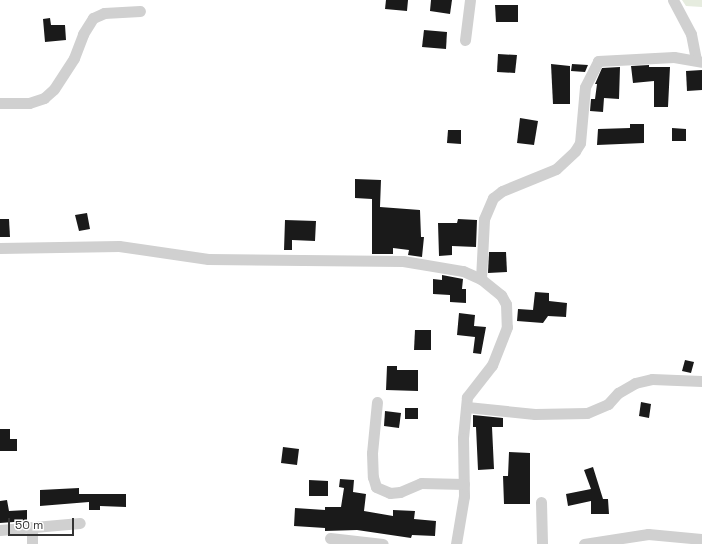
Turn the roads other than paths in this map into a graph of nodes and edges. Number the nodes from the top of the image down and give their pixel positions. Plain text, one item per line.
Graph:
1 (470, 0) edge
2 (673, 0) edge
3 (140, 12) dead end
4 (466, 40) dead end
5 (699, 61) edge
6 (0, 103) edge
7 (0, 248) edge
8 (481, 279) junction
9 (702, 380) edge
10 (377, 402) dead end
11 (467, 407) junction
12 (464, 484) junction
13 (542, 502) dead end
14 (80, 523) dead end
15 (32, 527) junction
16 (0, 530) edge
17 (330, 538) dead end
18 (702, 539) edge
19 (32, 544) edge
20 (382, 544) edge
21 (456, 544) edge
22 (542, 544) edge
23 (584, 544) edge

1 - 4 street
2 - 5 street
3 - 6 street
5 - 8 street
7 - 8 street
8 - 11 street
9 - 11 street
10 - 12 street
11 - 12 street
12 - 21 street
13 - 22 street
14 - 15 street
15 - 16 street
15 - 19 street
17 - 20 street
18 - 23 street

